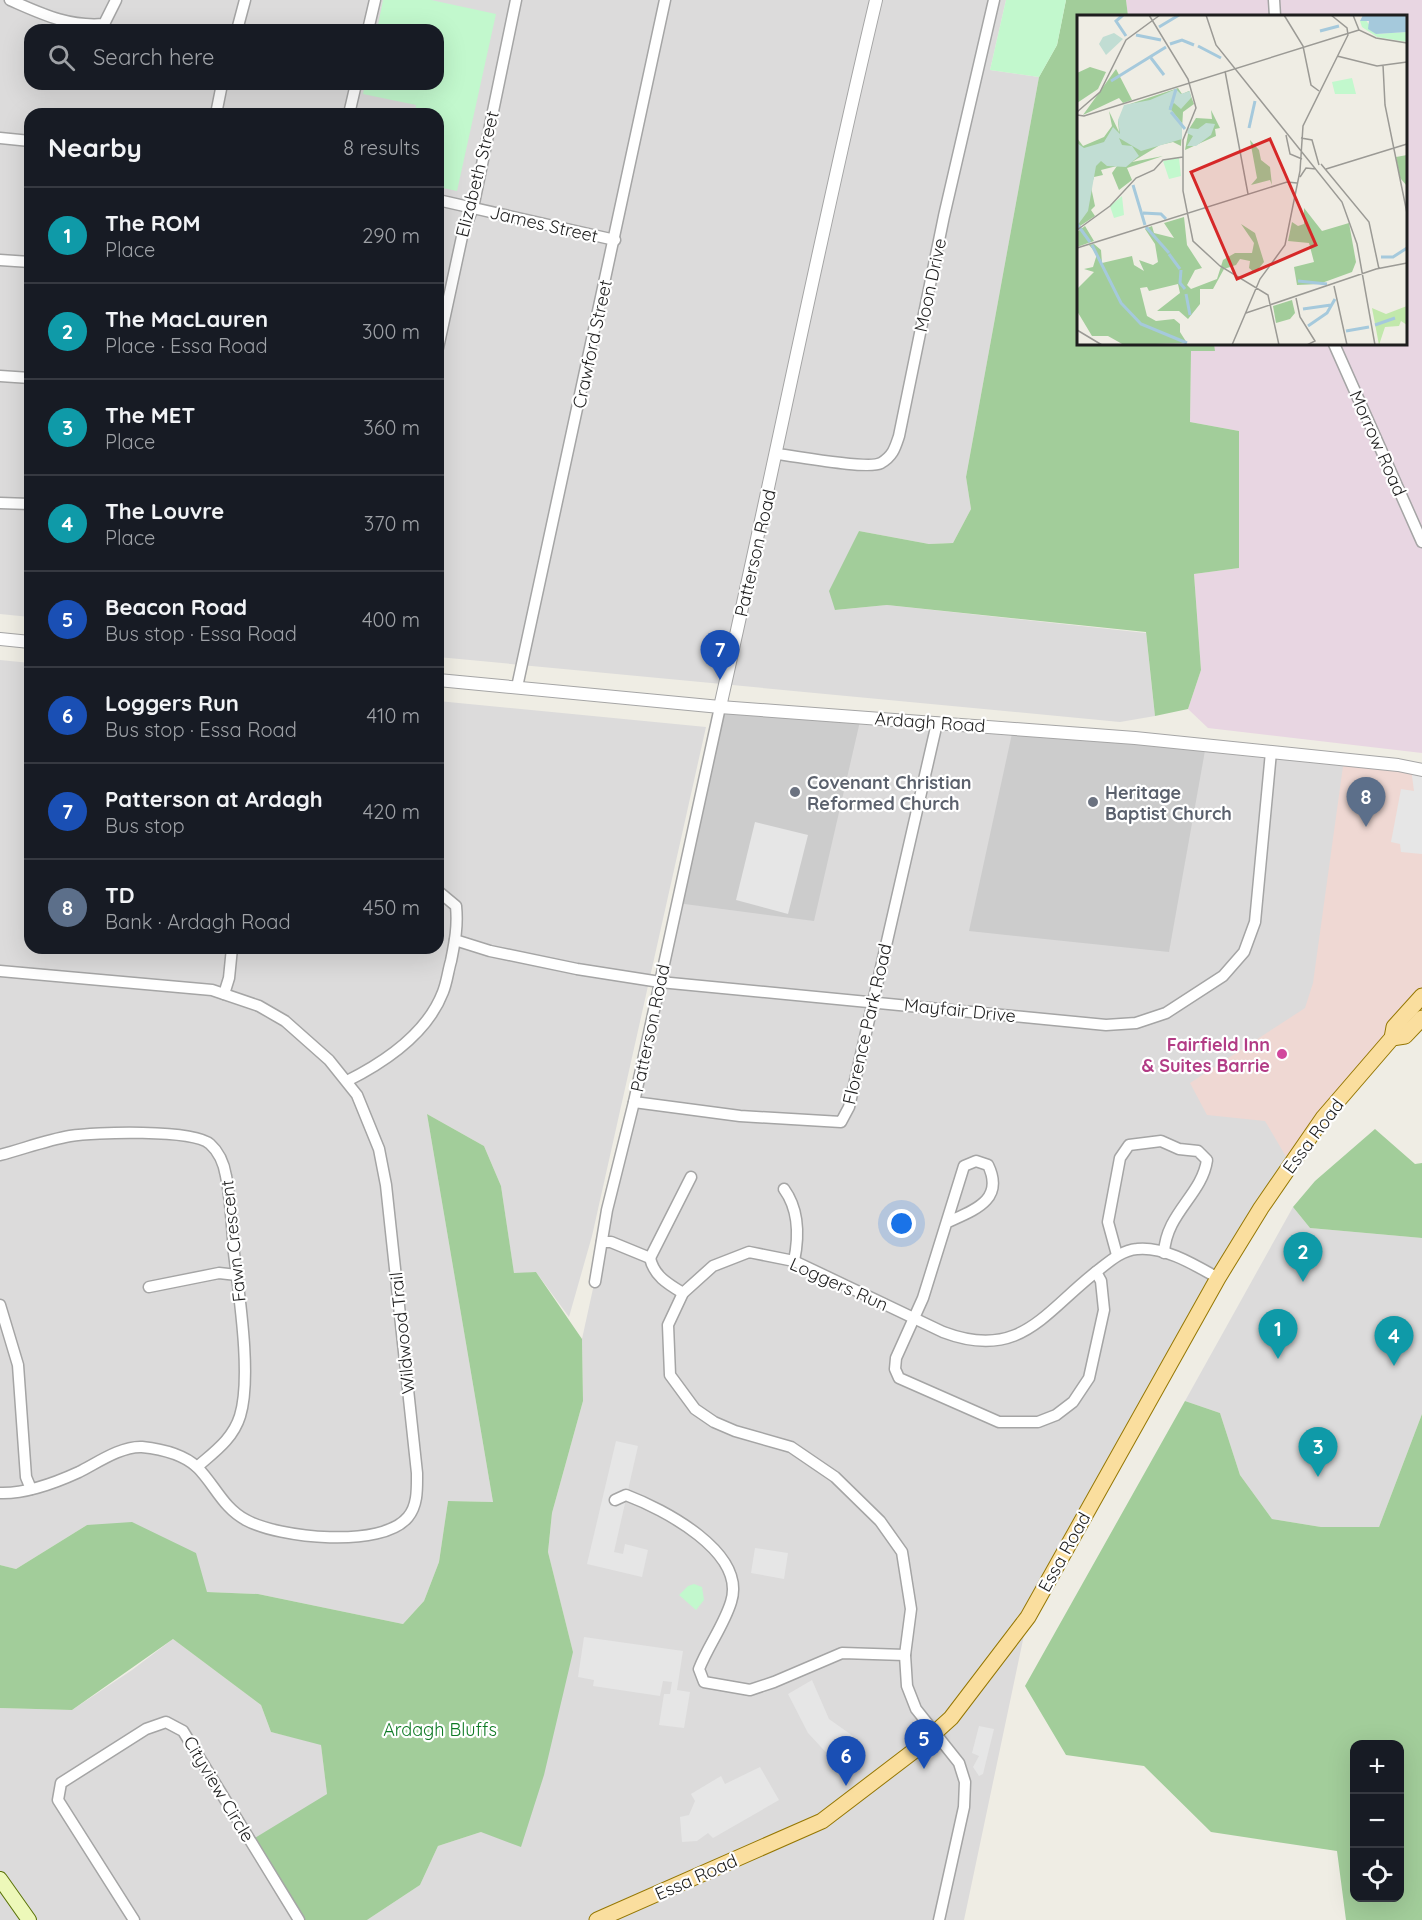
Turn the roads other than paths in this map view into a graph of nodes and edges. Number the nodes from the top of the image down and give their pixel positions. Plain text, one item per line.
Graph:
1 (10, 0) edge
2 (116, 0) edge
3 (245, 0) edge
4 (375, 0) edge
5 (516, 0) edge
6 (665, 0) edge
7 (876, 0) edge
8 (994, 0) edge
9 (1274, 0) edge
10 (1275, 15) edge
11 (73, 24) edge
12 (104, 24) edge
13 (239, 24) edge
14 (369, 24) edge
15 (221, 90) edge
16 (355, 90) edge
17 (217, 108) edge
18 (350, 108) edge
19 (0, 138) edge
20 (24, 140) edge
21 (444, 201) edge
22 (473, 208) junction
23 (615, 240) junction
24 (0, 260) edge
25 (24, 262) edge
26 (444, 320) edge
27 (1334, 345) edge
28 (0, 376) edge
29 (24, 378) edge
30 (777, 454) junction
31 (0, 503) edge
32 (24, 504) edge
33 (1422, 542) edge
34 (0, 639) edge
35 (24, 641) edge
36 (444, 681) edge
37 (517, 687) junction
38 (720, 707) junction
39 (937, 723) junction
40 (1271, 752) junction
41 (1422, 770) edge
42 (444, 896) edge
43 (455, 940) junction
44 (231, 954) edge
45 (0, 972) edge
46 (660, 982) junction
47 (224, 994) junction
48 (1422, 996) edge
49 (872, 1001) junction
50 (1422, 1018) edge
51 (1392, 1038) junction
52 (347, 1081) junction
53 (634, 1102) junction
54 (0, 1155) edge
55 (691, 1177) dead end
56 (784, 1190) dead end
57 (948, 1222) junction
58 (602, 1242) junction
59 (1164, 1253) junction
60 (1118, 1255) junction
61 (650, 1258) junction
62 (794, 1261) junction
63 (1096, 1272) junction
64 (237, 1275) junction
65 (1218, 1278) junction
66 (595, 1282) dead end
67 (148, 1287) dead end
68 (683, 1293) junction
69 (0, 1305) edge
70 (914, 1318) junction
71 (196, 1467) junction
72 (31, 1489) junction
73 (0, 1492) edge
74 (615, 1500) dead end
75 (905, 1655) junction
76 (935, 1733) junction
77 (0, 1879) edge
78 (28, 1920) edge
79 (134, 1920) edge
80 (299, 1920) edge
81 (597, 1920) edge
82 (939, 1920) edge

1 - 11 street
2 - 12 street
3 - 13 street
4 - 14 street
5 - 22 street, Elizabeth Street
6 - 23 street, Crawford Street
7 - 30 street, Patterson Road
8 - 30 street, Moon Drive
9 - 10 street
15 - 17 street
16 - 18 street
19 - 20 street
21 - 22 street, James Street
22 - 23 street, James Street
22 - 26 street, Elizabeth Street
23 - 37 street, Crawford Street
24 - 25 street
27 - 33 street, Morrow Road
28 - 29 street
30 - 38 street, Patterson Road
31 - 32 street
34 - 35 street
36 - 37 street, Ardagh Road
37 - 38 street, Ardagh Road
38 - 39 street, Ardagh Road
38 - 46 street, Patterson Road
39 - 40 street, Ardagh Road
39 - 49 street, Florence Park Road
40 - 41 street, Ardagh Road
40 - 49 street, Mayfair Drive
42 - 43 street
43 - 46 street, Mayfair Drive
43 - 52 street
44 - 47 street
45 - 47 street, Wildwood Trail
46 - 49 street, Mayfair Drive
46 - 53 street, Patterson Road
47 - 52 street, Wildwood Trail
48 - 51 main road, Essa Road
49 - 53 street, Florence Park Road
50 - 51 main road, Essa Road
51 - 65 main road, Essa Road
52 - 71 street, Wildwood Trail
53 - 58 street, Patterson Road
54 - 64 street, Fawn Crescent
55 - 61 street
56 - 62 street
57 - 57 street
57 - 70 street
58 - 61 street
58 - 66 street, Patterson Road
59 - 60 street, Loggers Run
59 - 60 street
59 - 65 street, Loggers Run
60 - 63 street, Loggers Run
61 - 68 street
62 - 68 street, Loggers Run
62 - 70 street, Loggers Run
63 - 70 street, Loggers Run
63 - 70 street
64 - 67 street
64 - 71 street, Fawn Crescent
65 - 76 main road, Essa Road
68 - 75 street, Loggers Run
69 - 72 street
71 - 72 street, Wildwood Trail
72 - 73 street, Wildwood Trail
74 - 75 street
75 - 76 street, Loggers Run
76 - 81 main road, Essa Road
76 - 82 street, Loggers Run
77 - 78 main road
79 - 80 street, Cityview Circle

